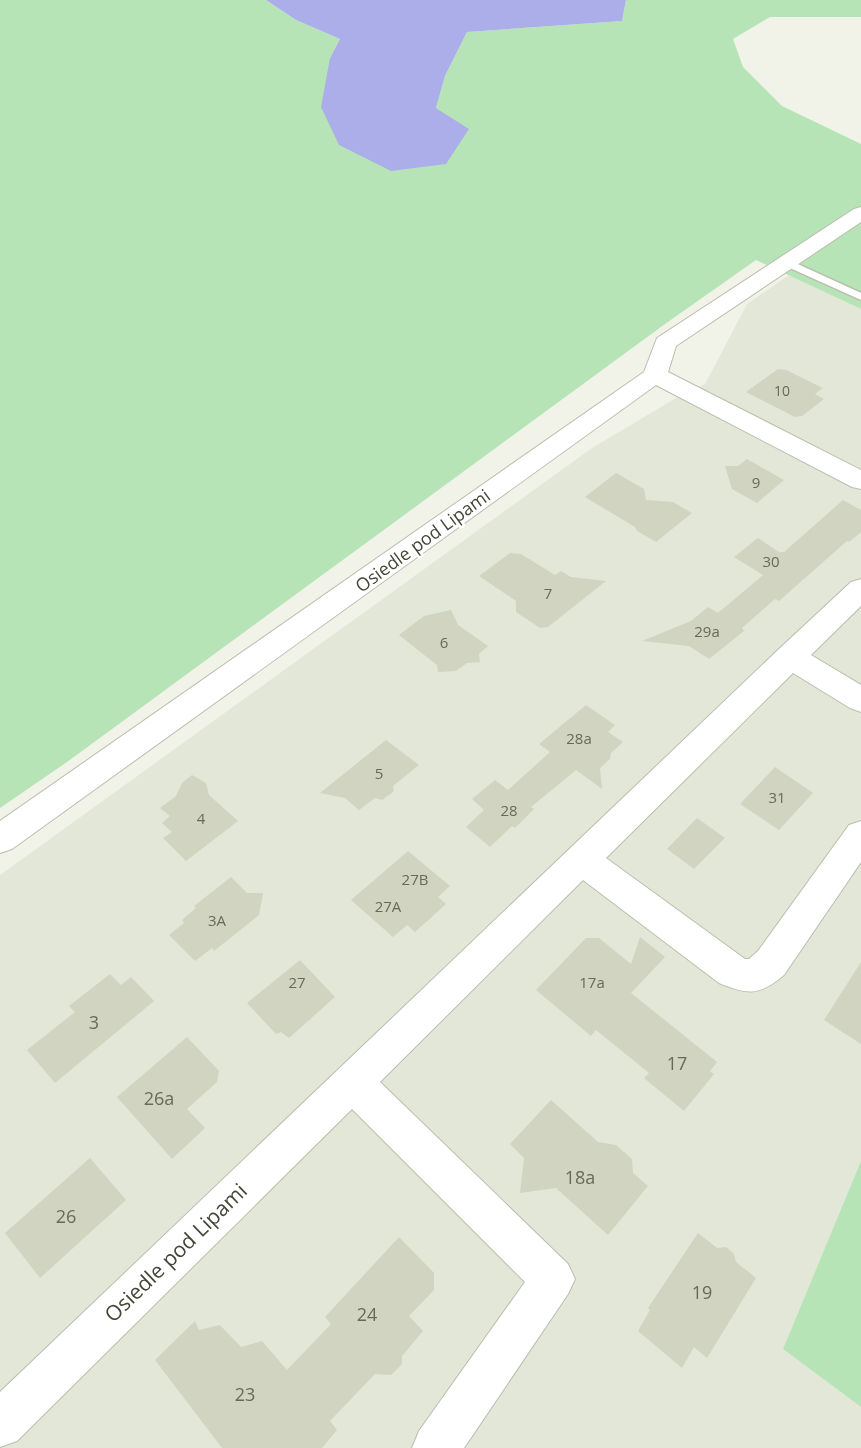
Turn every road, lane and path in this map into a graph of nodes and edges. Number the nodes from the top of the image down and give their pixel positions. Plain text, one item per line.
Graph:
1 (861, 213) edge
2 (785, 262) junction
3 (861, 297) edge
4 (655, 375) junction
5 (861, 481) edge
6 (861, 589) edge
7 (790, 657) junction
8 (861, 700) edge
9 (861, 835) edge
10 (0, 838) edge
11 (581, 859) junction
12 (352, 1082) junction
13 (0, 1424) edge
14 (436, 1448) edge

1 - 2 street
2 - 3 lane
2 - 4 street
4 - 5 street
4 - 10 street, Osiedle pod Lipami
6 - 7 street, Osiedle pod Lipami
7 - 8 street
7 - 11 street, Osiedle pod Lipami
9 - 11 street
11 - 12 street, Osiedle pod Lipami
12 - 13 street, Osiedle pod Lipami
12 - 14 street

